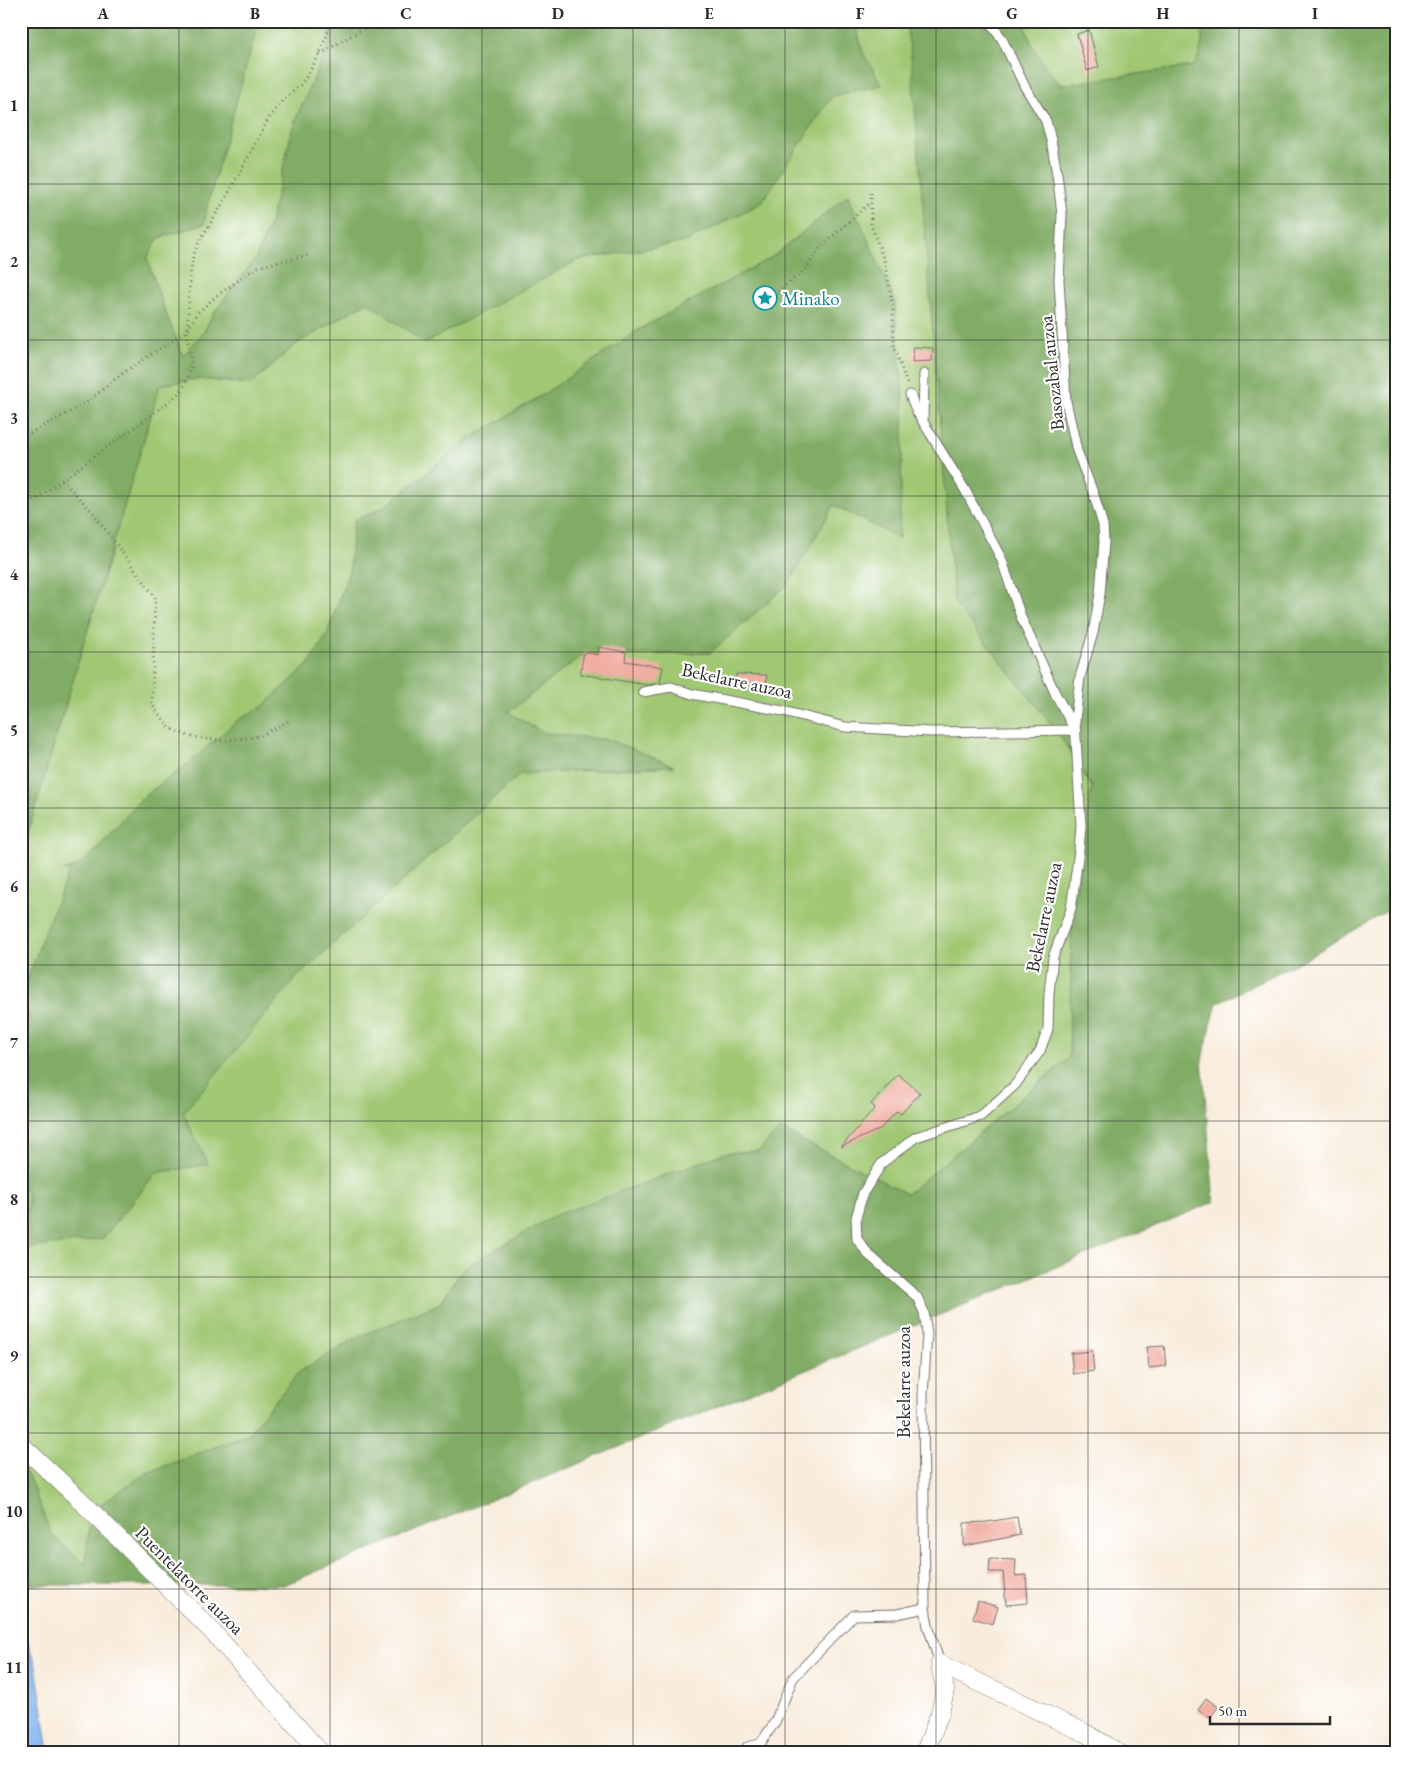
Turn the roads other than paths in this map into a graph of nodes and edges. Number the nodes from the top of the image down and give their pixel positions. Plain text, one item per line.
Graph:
1 (989, 21) edge
2 (924, 374) dead end
3 (910, 395) road end
4 (923, 422) junction
5 (643, 692) dead end
6 (1075, 730) junction
7 (21, 1446) edge
8 (925, 1608) junction
9 (940, 1664) junction
10 (747, 1747) dead end
11 (320, 1752) edge
12 (925, 1752) edge
13 (1118, 1752) edge

1 - 6 lane, Basozabal auzoa
2 - 4 lane
3 - 4 lane
4 - 6 lane
5 - 6 lane, Bekelarre auzoa
6 - 8 lane, Bekelarre auzoa
7 - 11 street, Puentelatorre auzoa
8 - 9 lane, Bekelarre auzoa
8 - 10 lane
9 - 12 street, Bekelarre auzoa
9 - 13 street

